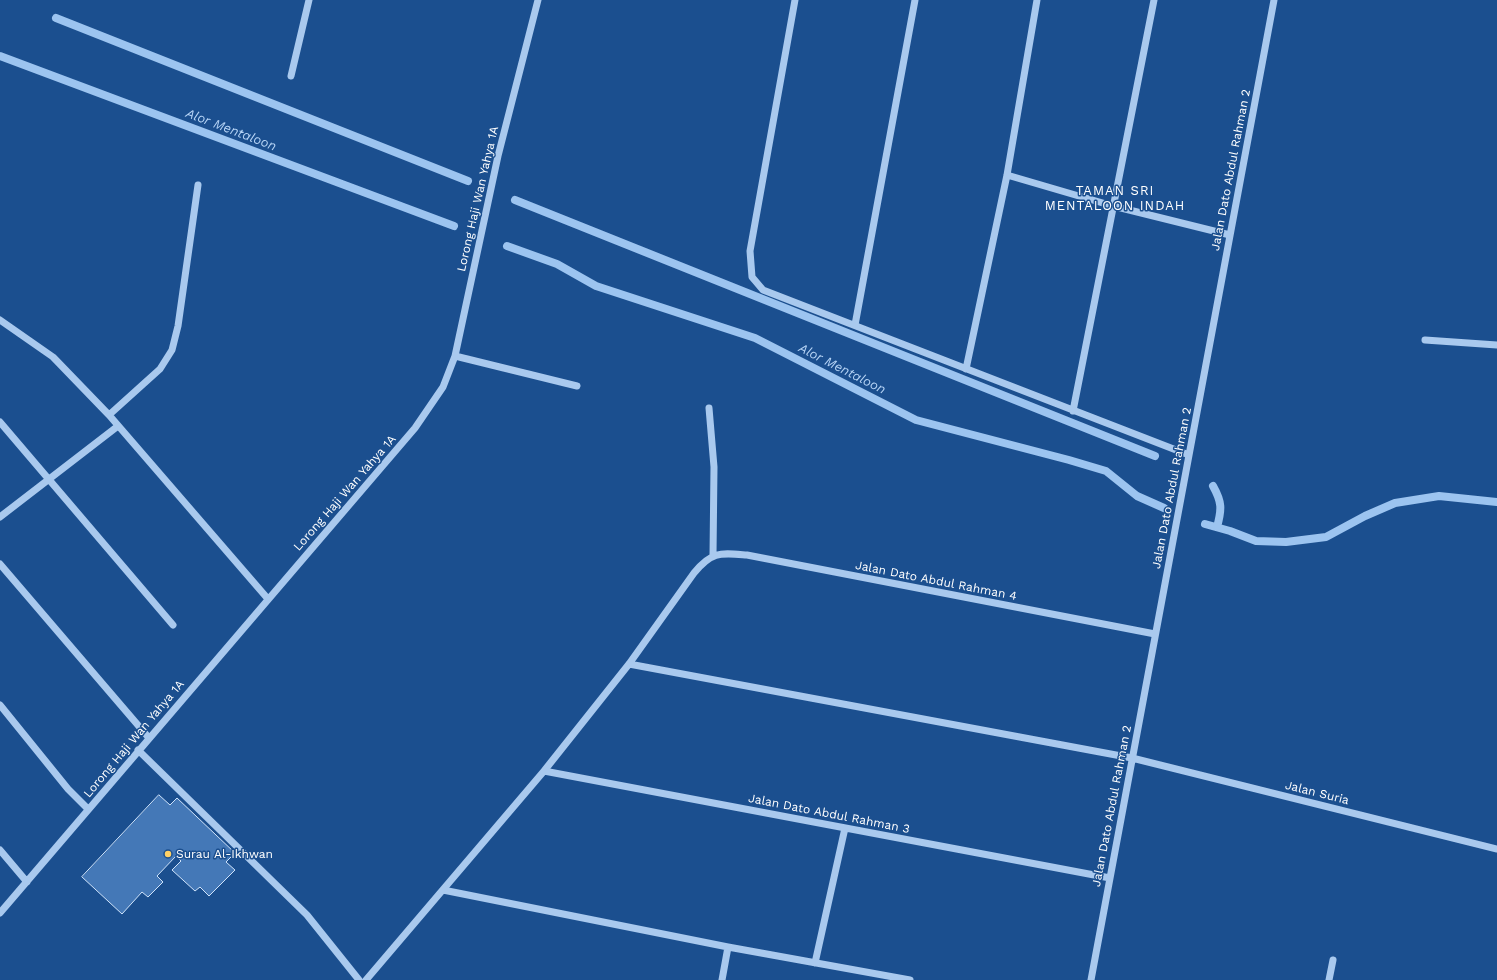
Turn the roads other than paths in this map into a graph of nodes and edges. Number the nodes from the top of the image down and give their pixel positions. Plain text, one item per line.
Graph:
1 (309, 0) edge
2 (538, 0) edge
3 (795, 0) edge
4 (915, 0) edge
5 (1037, 0) edge
6 (1154, 0) edge
7 (1274, 0) edge
8 (291, 76) dead end
9 (1007, 175) junction
10 (198, 185) dead end
11 (1114, 206) junction
12 (1230, 235) junction
13 (0, 320) edge
14 (855, 325) junction
15 (1425, 340) dead end
16 (1497, 345) edge
17 (454, 356) junction
18 (966, 369) junction
19 (578, 386) dead end
20 (709, 408) dead end
21 (1073, 411) junction
22 (109, 415) junction
23 (0, 422) edge
24 (118, 426) junction
25 (1189, 456) junction
26 (50, 479) junction
27 (0, 517) edge
28 (713, 556) junction
29 (0, 564) edge
30 (268, 599) junction
31 (173, 625) dead end
32 (1155, 634) junction
33 (629, 664) junction
34 (0, 705) edge
35 (148, 738) junction
36 (138, 750) junction
37 (1132, 758) junction
38 (544, 771) junction
39 (88, 809) junction
40 (845, 828) junction
41 (1497, 849) edge
42 (0, 850) edge
43 (1110, 878) junction
44 (27, 882) junction
45 (443, 890) junction
46 (0, 913) edge
47 (728, 947) junction
48 (1333, 960) dead end
49 (815, 963) junction
50 (358, 980) edge
51 (366, 980) edge
52 (722, 980) edge
53 (910, 980) edge
54 (1091, 980) edge
55 (1329, 980) edge

1 - 8 street
2 - 17 street, Lorong Haji Wan Yahya 1A
3 - 14 street
4 - 14 street
5 - 9 street
6 - 11 street
7 - 12 street, Jalan Dato Abdul Rahman 2
9 - 11 street
9 - 18 street
10 - 22 street
11 - 12 street
11 - 21 street
12 - 25 street, Jalan Dato Abdul Rahman 2
13 - 22 street
14 - 18 street
15 - 16 street
17 - 19 street
17 - 30 street, Lorong Haji Wan Yahya 1A
18 - 21 street
20 - 28 street
21 - 25 street
22 - 24 street
23 - 26 street
24 - 26 street
24 - 30 street
25 - 32 street, Jalan Dato Abdul Rahman 2
26 - 27 street
26 - 31 street
28 - 32 street, Jalan Dato Abdul Rahman 4
28 - 33 street
29 - 35 street
30 - 35 street, Lorong Haji Wan Yahya 1A
32 - 37 street, Jalan Dato Abdul Rahman 2
33 - 37 street, Jalan Suria
33 - 38 street
34 - 39 street
35 - 36 street, Lorong Haji Wan Yahya 1A
36 - 39 street, Lorong Haji Wan Yahya 1A
36 - 50 street
37 - 41 street, Jalan Suria
37 - 43 street, Jalan Dato Abdul Rahman 2
38 - 40 street, Jalan Dato Abdul Rahman 3
38 - 45 street
39 - 44 street, Lorong Haji Wan Yahya 1A
40 - 43 street, Jalan Dato Abdul Rahman 3
40 - 49 street
42 - 44 street
43 - 54 street, Jalan Dato Abdul Rahman 2
44 - 46 street, Lorong Haji Wan Yahya 1A
45 - 47 street
45 - 51 street
47 - 49 street
47 - 52 street
48 - 55 street
49 - 53 street

